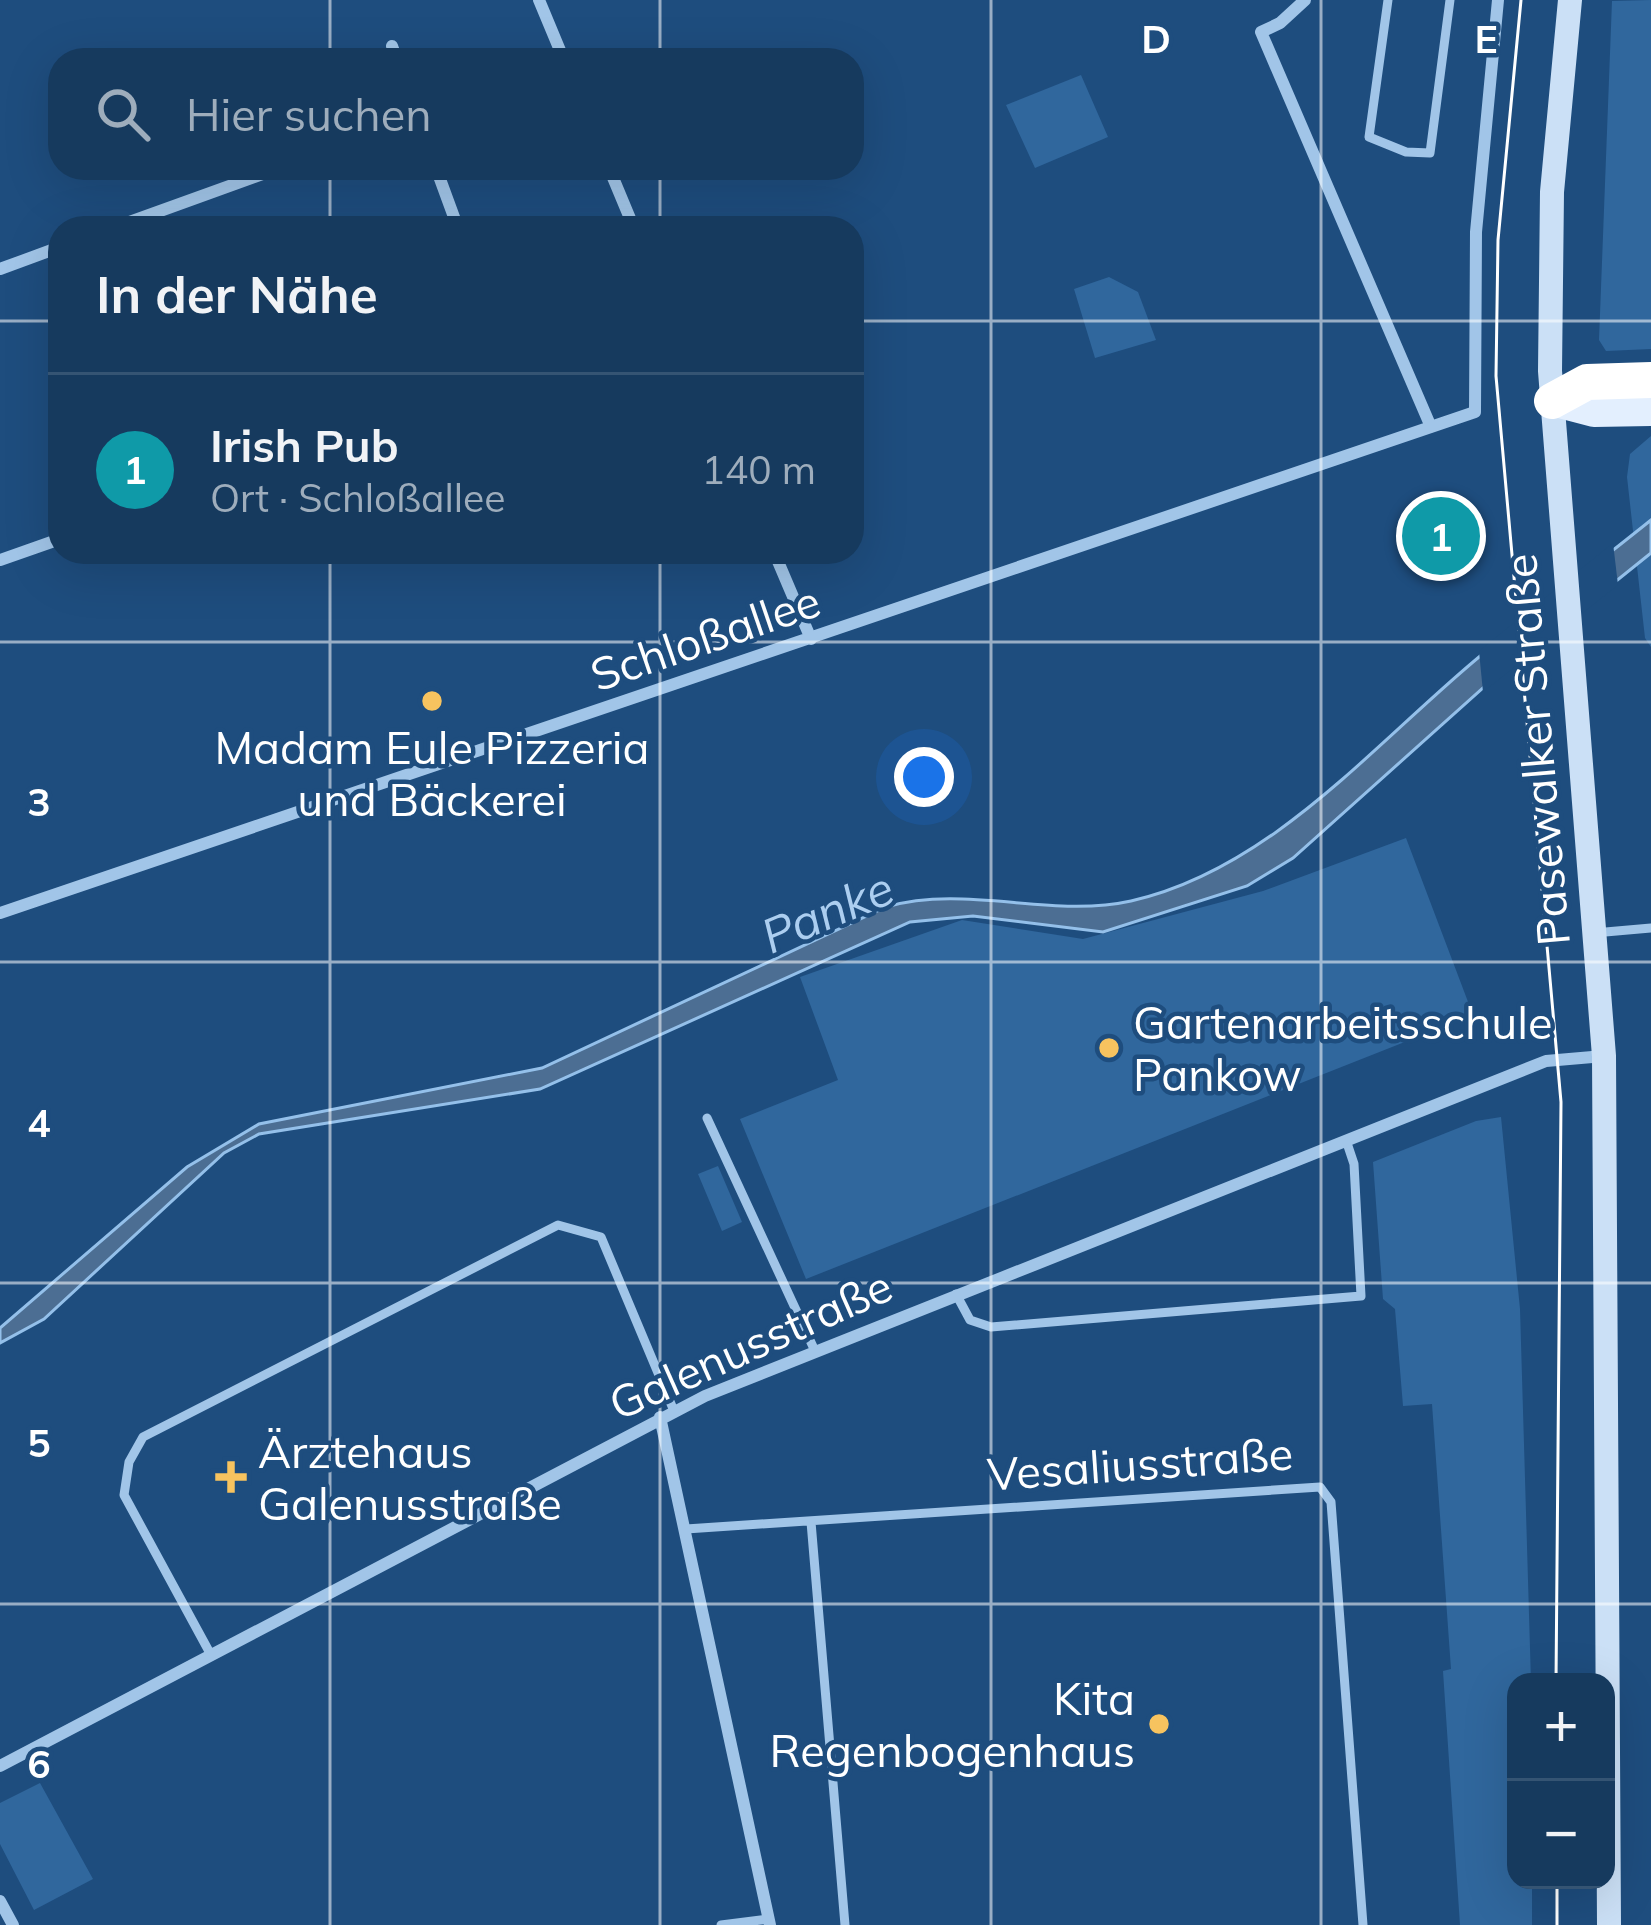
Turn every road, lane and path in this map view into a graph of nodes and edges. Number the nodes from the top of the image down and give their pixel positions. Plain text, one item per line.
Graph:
1 (538, 0) edge
2 (1305, 0) edge
3 (1388, 0) edge
4 (1450, 0) edge
5 (1498, 0) edge
6 (1570, 0) edge
7 (558, 48) edge
8 (246, 180) edge
9 (440, 180) edge
10 (614, 180) edge
11 (146, 216) edge
12 (454, 216) edge
13 (629, 216) edge
14 (48, 251) edge
15 (0, 269) edge
16 (1651, 380) edge
17 (1552, 401) junction
18 (1651, 411) edge
19 (1431, 427) junction
20 (48, 543) edge
21 (0, 560) edge
22 (779, 564) edge
23 (811, 639) junction
24 (0, 914) edge
25 (1651, 928) edge
26 (1594, 933) junction
27 (1604, 1056) junction
28 (707, 1118) dead end
29 (1346, 1140) junction
30 (956, 1294) junction
31 (815, 1351) junction
32 (674, 1411) junction
33 (660, 1418) junction
34 (811, 1522) junction
35 (686, 1529) junction
36 (211, 1655) junction
37 (0, 1766) edge
38 (0, 1901) edge
39 (770, 1922) edge
40 (13, 1925) edge
41 (721, 1925) edge
42 (845, 1925) edge
43 (1363, 1925) edge
44 (1609, 1925) edge

1 - 7 street
2 - 19 street
3 - 4 lane
5 - 19 street, Schloßallee
6 - 17 main road, Pasewalker Straße
8 - 11 street
9 - 12 street
10 - 13 street
14 - 15 street
16 - 17 highway
17 - 18 main road
17 - 26 main road, Pasewalker Straße
19 - 23 street, Schloßallee
20 - 21 street
22 - 23 street
23 - 24 street, Schloßallee
25 - 26 lane
26 - 27 main road, Pasewalker Straße
27 - 29 street, Galenusstraße
27 - 44 main road, Pasewalker Straße
28 - 31 lane
29 - 30 street, Galenusstraße
29 - 30 lane, Galenusstraße
30 - 31 street, Galenusstraße
31 - 32 street, Galenusstraße
32 - 33 street, Galenusstraße
32 - 36 lane
33 - 35 street
33 - 36 street, Galenusstraße
34 - 35 lane, Vesaliusstraße
34 - 42 lane
34 - 43 lane, Vesaliusstraße
35 - 39 street
36 - 37 street, Galenusstraße
38 - 40 street
39 - 41 lane

